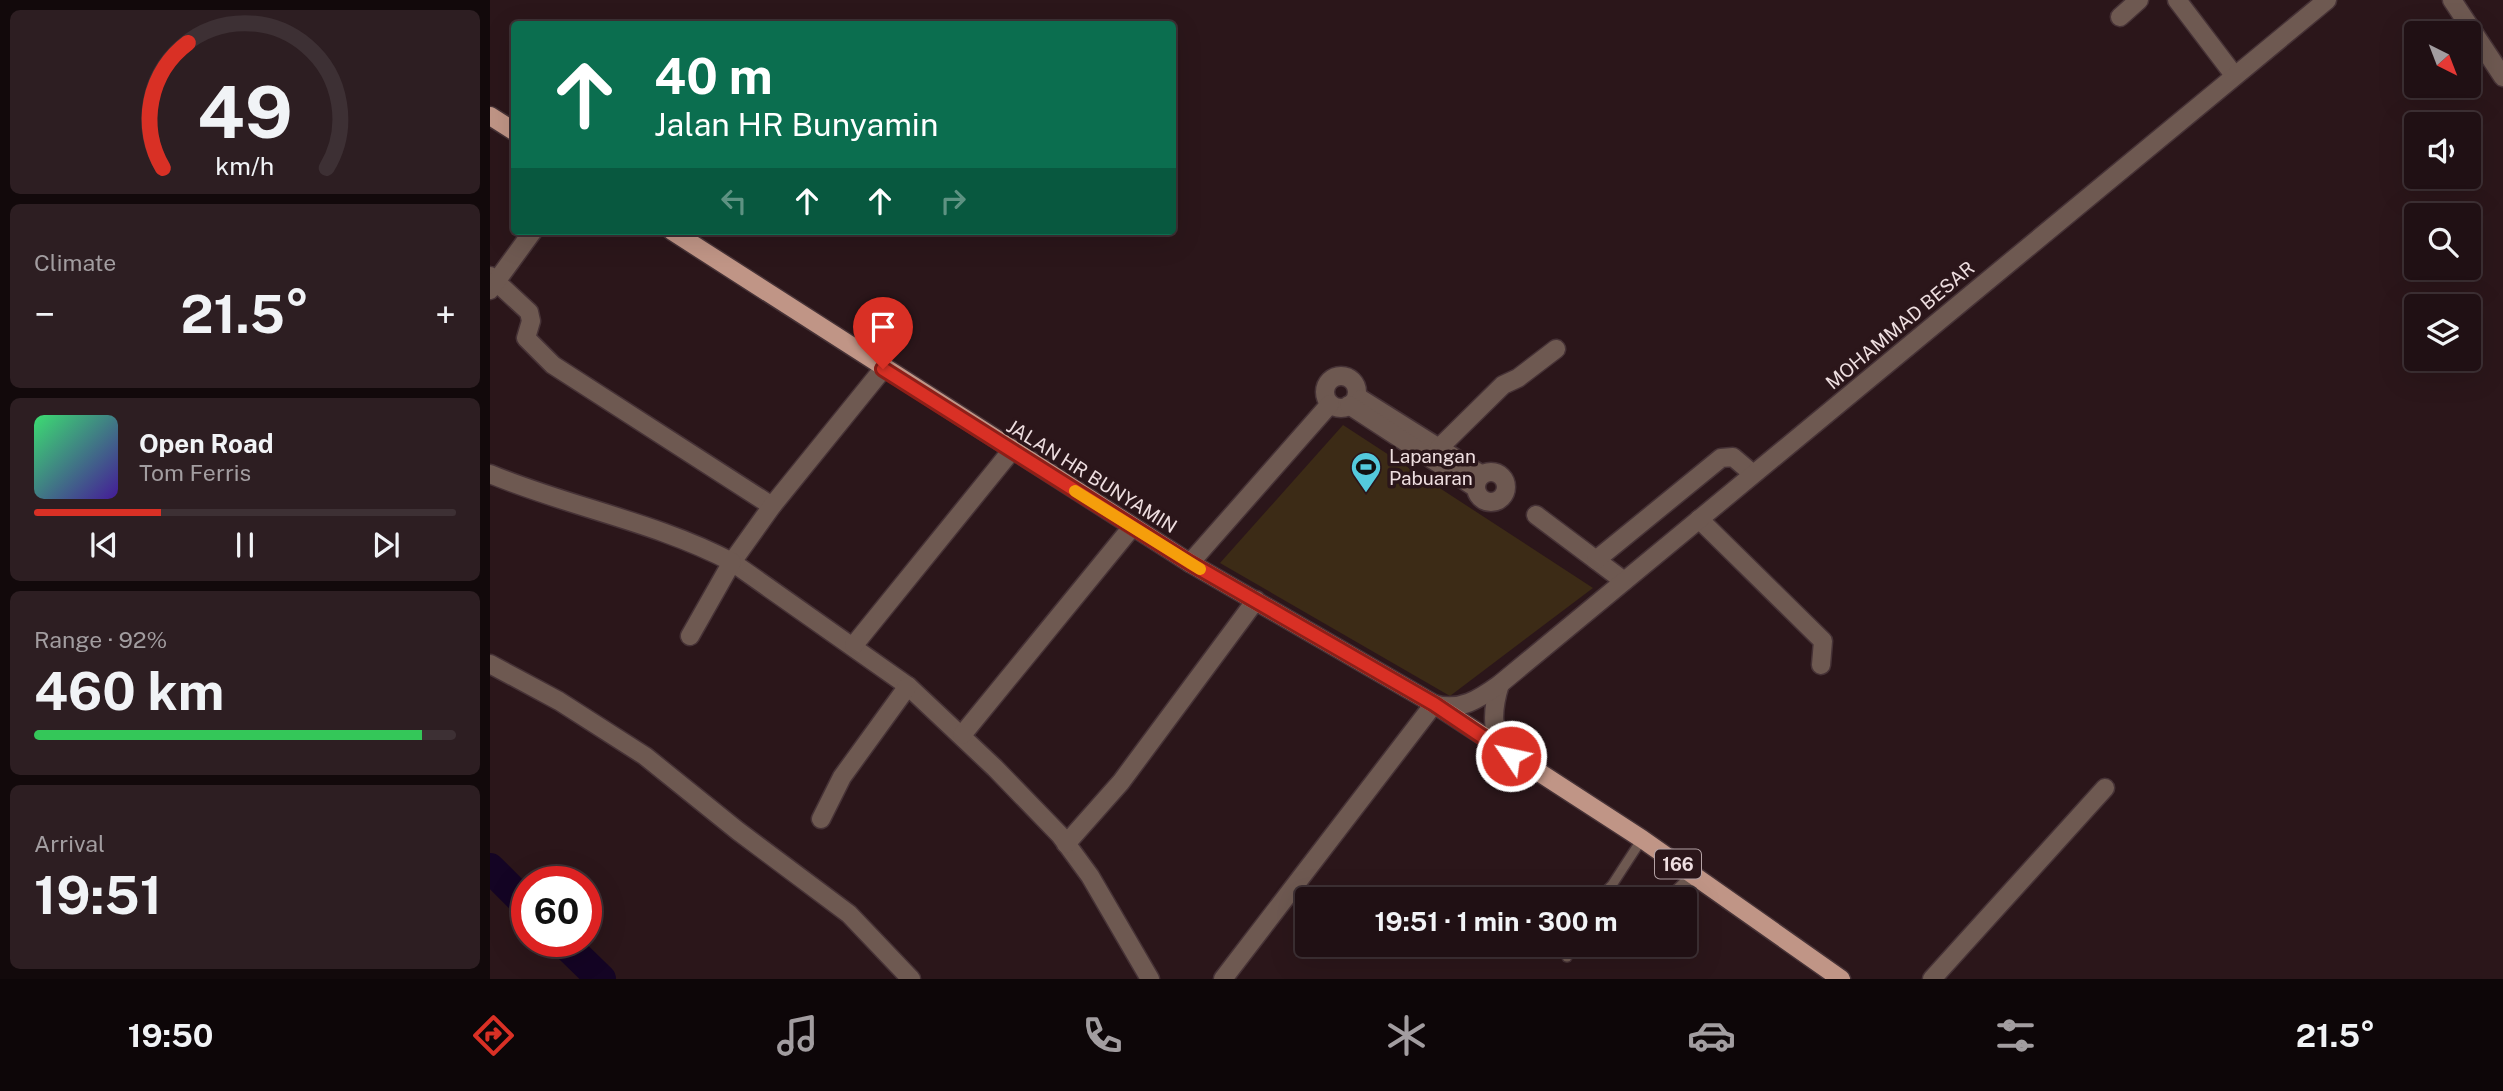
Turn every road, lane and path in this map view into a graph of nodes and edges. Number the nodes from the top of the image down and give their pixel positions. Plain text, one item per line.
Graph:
1 (2139, 0) edge
2 (2177, 0) edge
3 (2327, 0) edge
4 (2452, 0) edge
5 (2120, 17) dead end
6 (2234, 75) junction
7 (2503, 78) edge
8 (490, 116) edge
9 (511, 129) edge
10 (530, 235) edge
11 (678, 235) edge
12 (493, 282) edge
13 (1556, 349) dead end
14 (883, 369) junction
15 (1352, 400) junction
16 (1330, 404) junction
17 (1439, 448) junction
18 (1012, 450) junction
19 (490, 474) edge
20 (1754, 474) junction
21 (772, 506) junction
22 (1536, 515) dead end
23 (1699, 519) junction
24 (1132, 527) junction
25 (1595, 559) junction
26 (732, 562) junction
27 (1190, 563) junction
28 (1624, 581) junction
29 (1256, 600) junction
30 (690, 636) dead end
31 (854, 645) junction
32 (490, 664) edge
33 (1821, 665) dead end
34 (1500, 684) junction
35 (908, 686) junction
36 (1434, 704) junction
37 (962, 735) junction
38 (1511, 756) junction
39 (2105, 788) dead end
40 (821, 819) dead end
41 (1642, 839) junction
42 (1066, 844) junction
43 (1696, 877) junction
44 (1610, 887) edge
45 (1686, 887) edge
46 (911, 979) edge
47 (1150, 979) edge
48 (1223, 979) edge
49 (1841, 979) edge
50 (1932, 979) edge

1 - 5 street
2 - 6 street
3 - 6 street, MOHAMMAD BESAR
4 - 7 street
6 - 20 street, MOHAMMAD BESAR
8 - 9 main road
10 - 12 street
11 - 14 main road, JALAN HR BUNYAMIN / 166
12 - 21 street
13 - 17 street
14 - 18 main road, JALAN HR BUNYAMIN / 166
14 - 21 street
15 - 16 street
15 - 16 street
15 - 17 street
15 - 17 street
16 - 27 street
18 - 24 main road, JALAN HR BUNYAMIN / 166
18 - 31 street
19 - 26 street
20 - 23 street, MOHAMMAD BESAR
20 - 25 street
21 - 26 street
22 - 25 street
23 - 28 street, MOHAMMAD BESAR
23 - 33 street
24 - 27 main road, JALAN HR BUNYAMIN / 166
24 - 37 street
25 - 28 street
26 - 30 street
26 - 31 street
27 - 29 main road, JALAN HR BUNYAMIN / 166
28 - 34 street, MOHAMMAD BESAR
29 - 36 main road, JALAN HR BUNYAMIN / 166
29 - 42 street
31 - 35 street
32 - 46 street
34 - 36 street
34 - 38 street
35 - 37 street
35 - 40 street
36 - 38 main road, 166
36 - 48 street
37 - 42 street
38 - 41 main road, 166
39 - 50 street
41 - 43 main road, 166
41 - 44 lane
42 - 47 street
43 - 45 street
43 - 49 main road, 166

